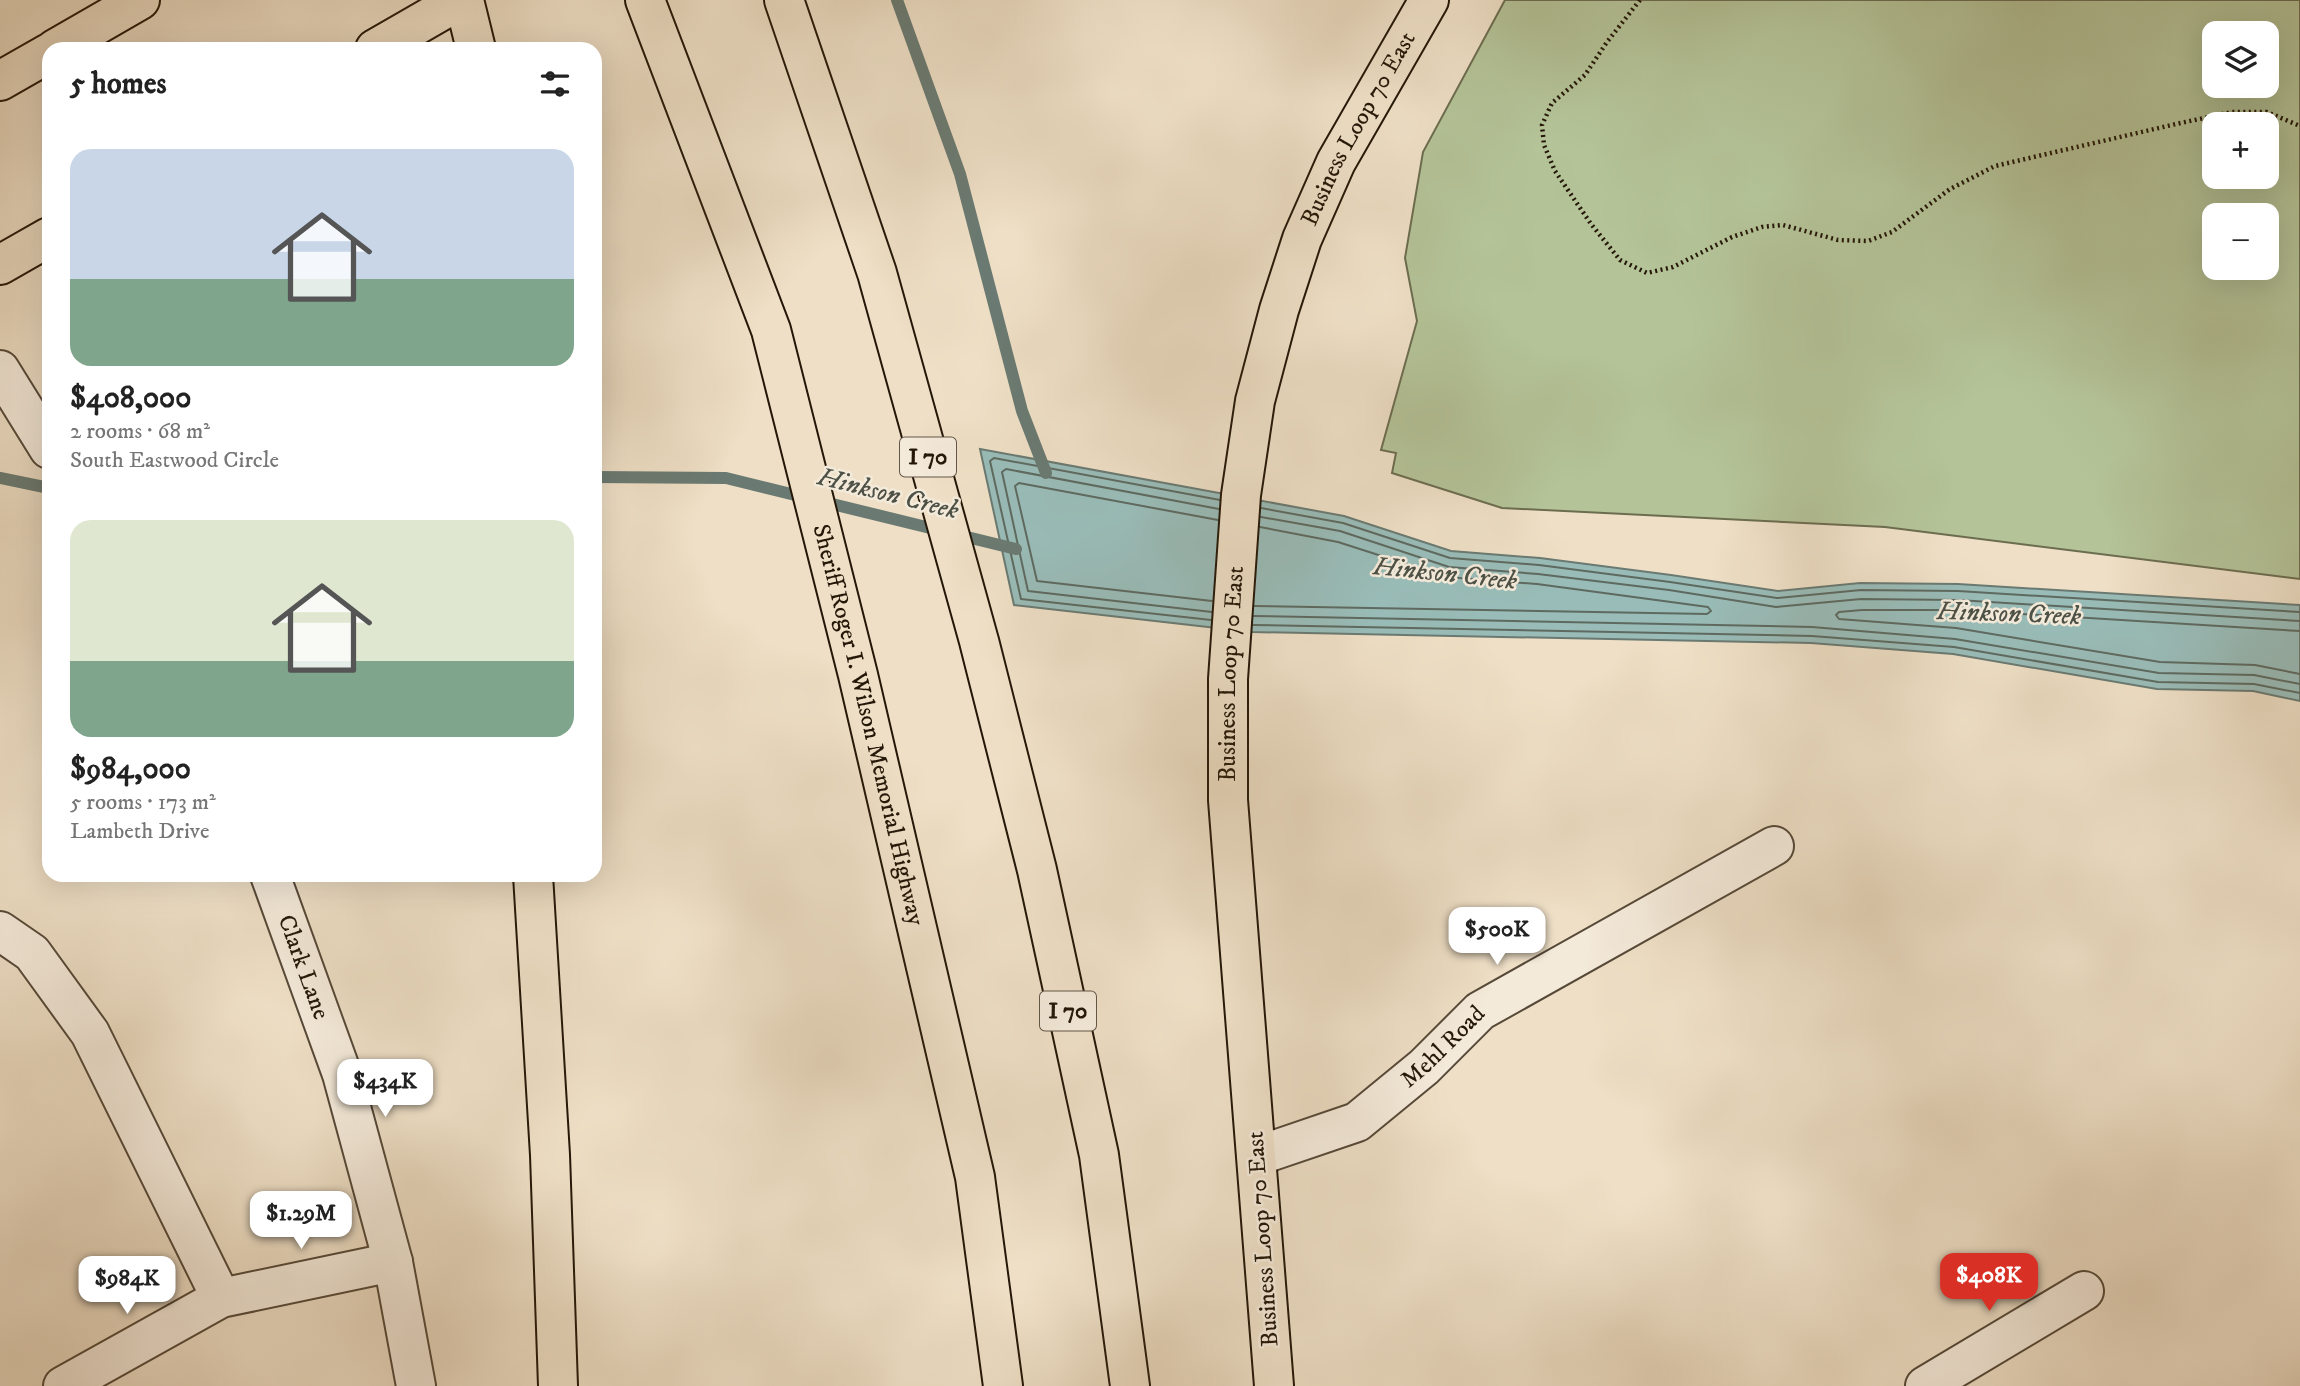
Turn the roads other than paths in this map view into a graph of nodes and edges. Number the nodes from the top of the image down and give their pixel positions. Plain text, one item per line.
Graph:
1 (140, 0) edge
2 (462, 0) edge
3 (645, 0) edge
4 (784, 0) edge
5 (1429, 0) edge
6 (67, 42) edge
7 (387, 42) edge
8 (474, 42) edge
9 (42, 57) edge
10 (0, 81) edge
11 (42, 241) edge
12 (0, 265) edge
13 (0, 370) edge
14 (42, 438) edge
15 (1774, 846) dead end
16 (273, 882) edge
17 (533, 882) edge
18 (0, 931) edge
19 (1257, 1156) junction
20 (393, 1262) junction
21 (2084, 1291) dead end
22 (221, 1298) junction
23 (63, 1386) edge
24 (416, 1386) edge
25 (558, 1386) edge
26 (1003, 1386) edge
27 (1130, 1386) edge
28 (1274, 1386) edge
29 (1926, 1386) edge

1 - 6 main road
2 - 7 main road
2 - 8 main road
3 - 26 main road, Sheriff Roger I. Wilson Memorial Highway
4 - 27 main road, I 70
5 - 19 main road, Business Loop 70 East
9 - 10 main road
11 - 12 main road
13 - 14 street
15 - 19 street, Mehl Road
16 - 20 street, Clark Lane
17 - 25 main road
18 - 22 street
19 - 28 main road, Business Loop 70 East
20 - 22 street
20 - 24 street, Clark Lane
21 - 29 street
22 - 23 street

